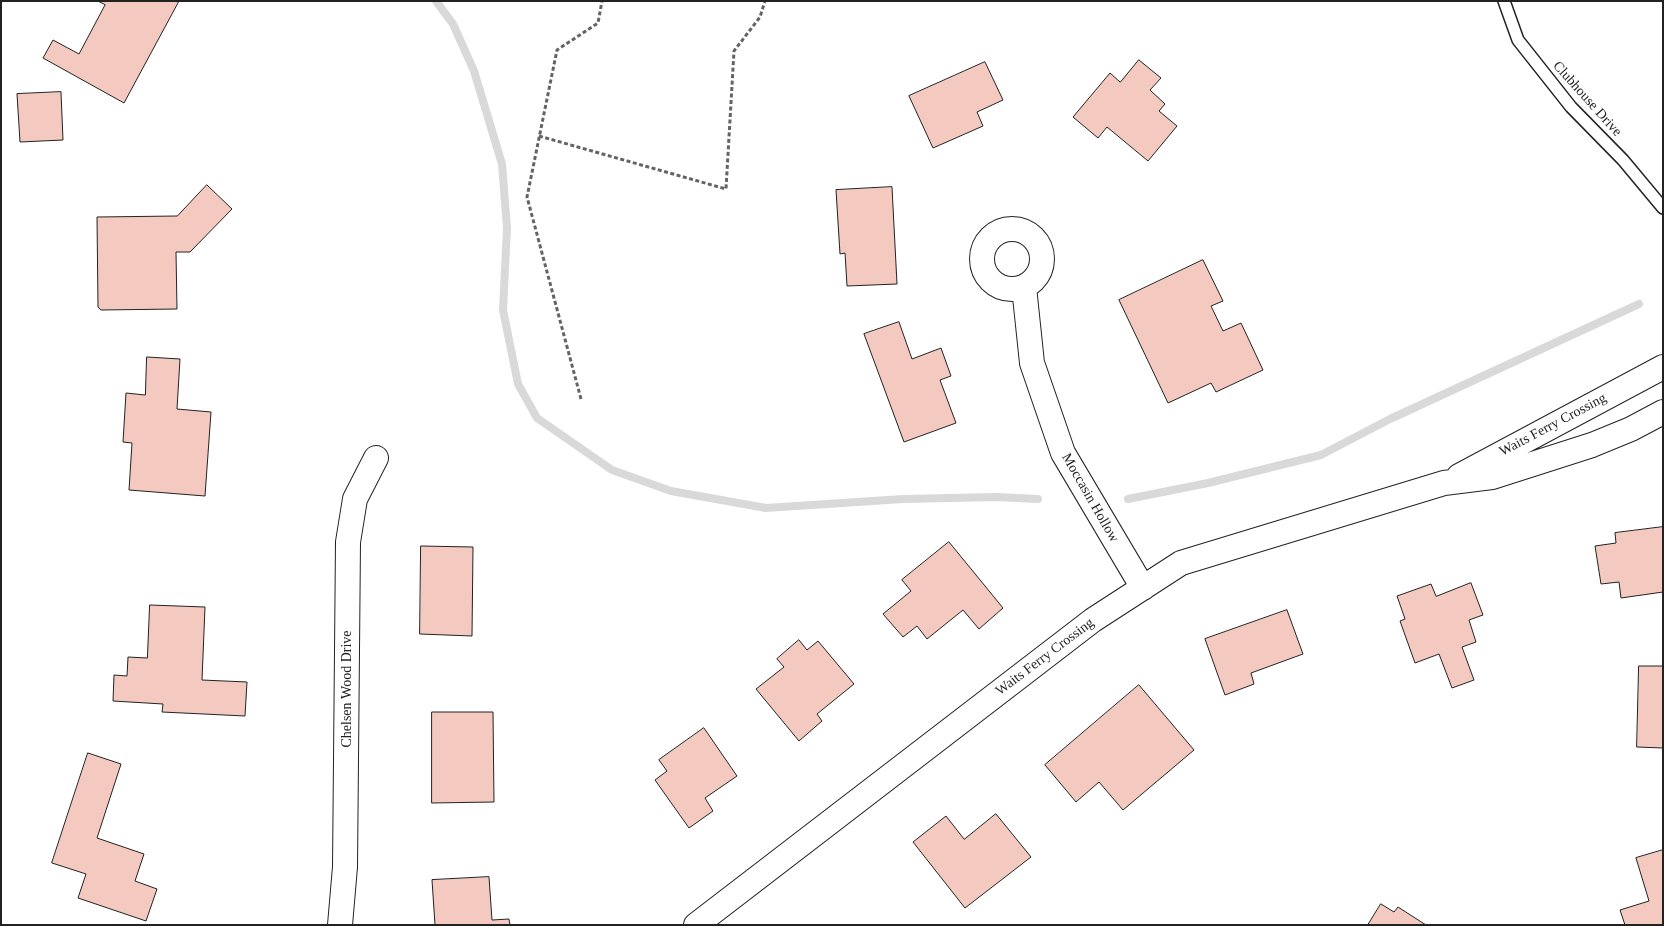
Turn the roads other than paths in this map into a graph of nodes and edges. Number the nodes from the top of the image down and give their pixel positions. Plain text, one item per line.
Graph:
1 (1504, 1) edge
2 (1663, 208) edge
3 (1024, 287) dead end
4 (1663, 367) edge
5 (1663, 412) edge
6 (376, 458) dead end
7 (1444, 483) junction
8 (1143, 588) junction
9 (340, 925) edge
10 (696, 925) edge

1 - 2 lane, Clubhouse Drive
3 - 8 street, Moccasin Hollow
4 - 7 street, Waits Ferry Crossing
5 - 7 street, Waits Ferry Crossing
6 - 9 street, Chelsen Wood Drive
7 - 8 street, Waits Ferry Crossing
8 - 10 street, Waits Ferry Crossing

